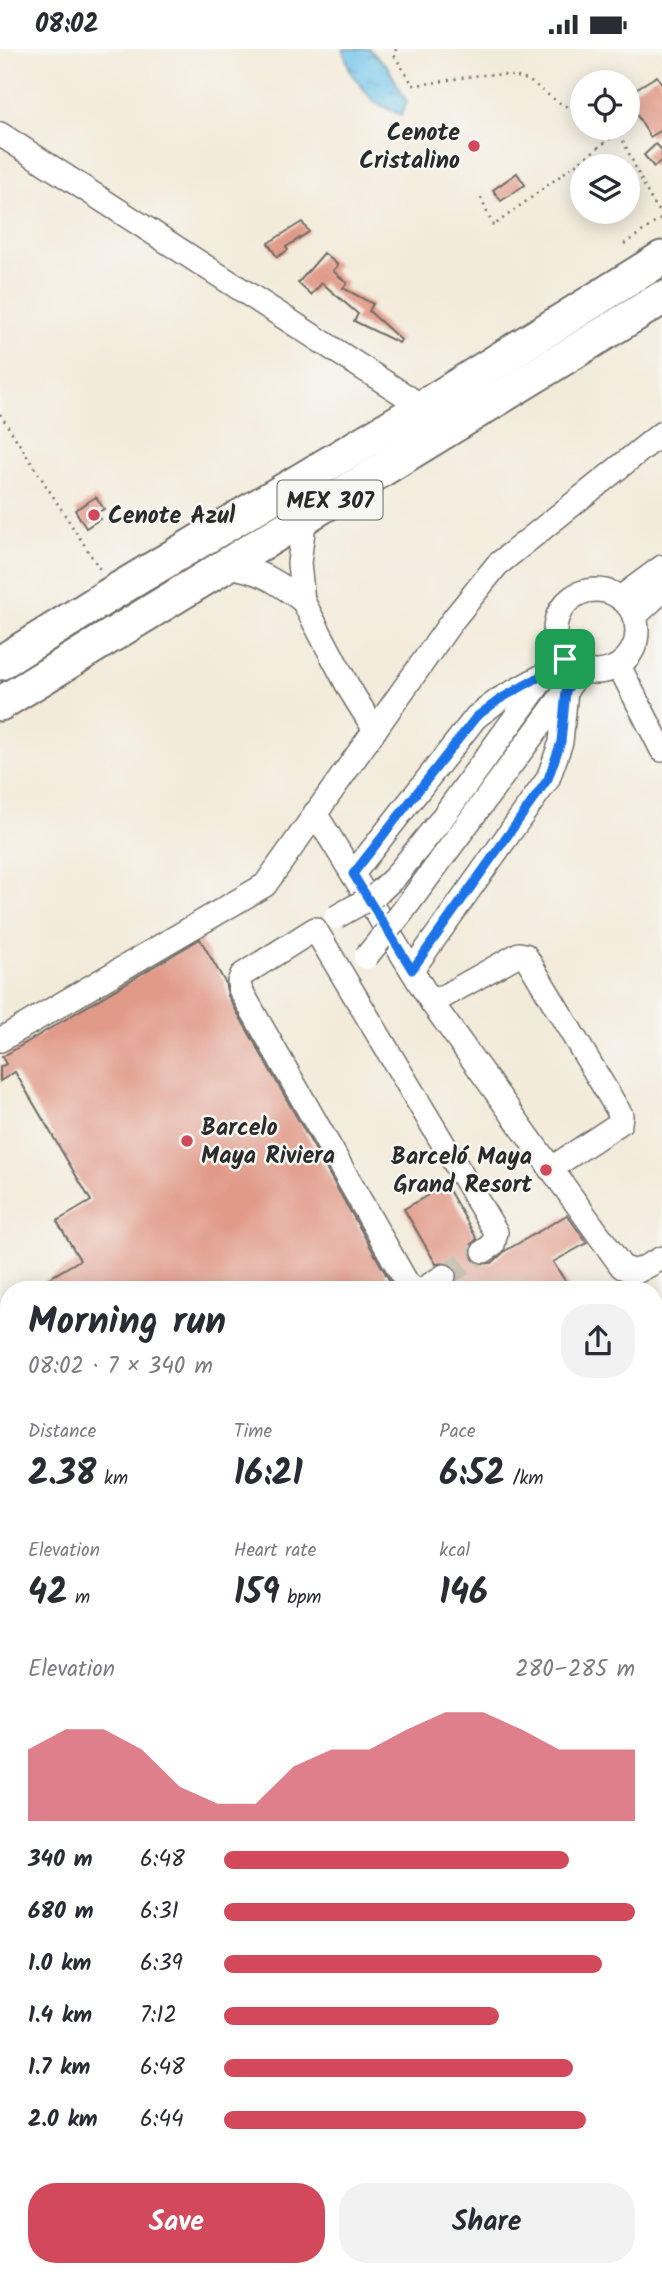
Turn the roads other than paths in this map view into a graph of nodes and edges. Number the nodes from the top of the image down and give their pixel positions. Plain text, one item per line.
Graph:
1 (0, 134) edge
2 (662, 258) edge
3 (662, 298) edge
4 (423, 407) junction
5 (662, 433) edge
6 (305, 515) junction
7 (224, 565) junction
8 (662, 567) edge
9 (662, 591) edge
10 (620, 598) junction
11 (303, 601) junction
12 (634, 617) junction
13 (0, 663) edge
14 (554, 663) junction
15 (619, 666) junction
16 (581, 670) junction
17 (566, 691) junction
18 (0, 704) edge
19 (375, 730) junction
20 (662, 750) edge
21 (315, 813) junction
22 (353, 874) junction
23 (315, 929) junction
24 (412, 970) junction
25 (346, 981) junction
26 (432, 1003) junction
27 (0, 1040) edge
28 (550, 1169) junction
29 (484, 1251) dead end
30 (662, 1258) edge
31 (444, 1276) tunnel mouth
32 (406, 1281) edge
33 (436, 1281) edge

1 - 4 street
2 - 4 highway, MEX 307
3 - 6 highway, MEX 307
4 - 13 highway, MEX 307
5 - 19 street
6 - 7 highway, MEX 307
6 - 11 street
7 - 11 street
7 - 18 highway, MEX 307
8 - 10 street
9 - 12 street
10 - 12 street
10 - 14 street
11 - 19 street
12 - 15 street
14 - 16 street
14 - 22 street
14 - 23 street, bridge
15 - 16 street
15 - 20 street
16 - 17 street
17 - 24 street
17 - 25 street, bridge
19 - 21 street
21 - 22 street
21 - 27 street
22 - 24 street
23 - 25 street
23 - 32 street
24 - 26 street
25 - 29 street
26 - 28 street
26 - 28 street
28 - 30 street
31 - 33 street

